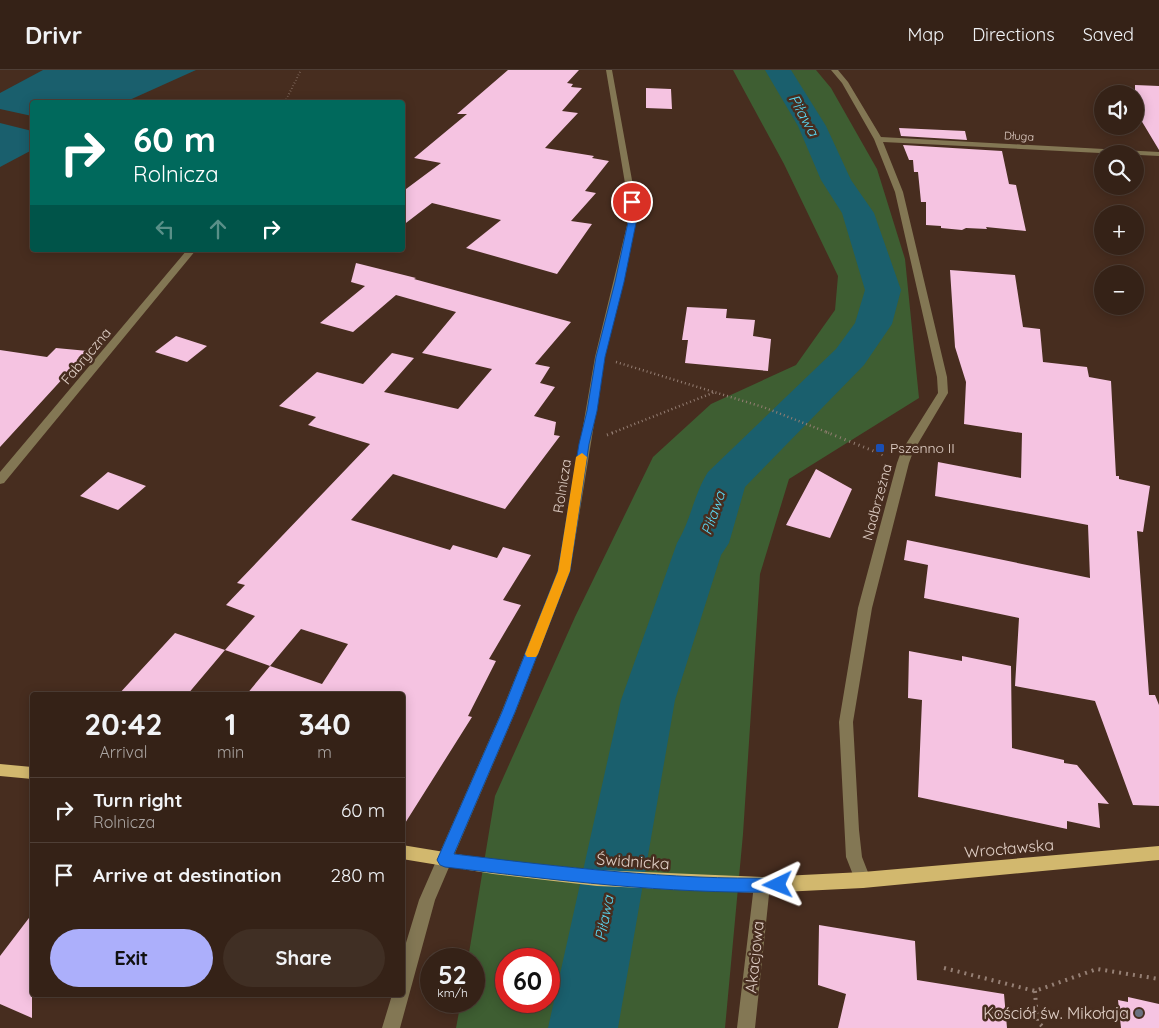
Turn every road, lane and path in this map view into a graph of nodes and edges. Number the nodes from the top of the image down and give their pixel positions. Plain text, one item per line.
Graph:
1 (301, 70) edge
2 (609, 70) edge
3 (834, 70) edge
4 (286, 100) edge
5 (878, 138) junction
6 (1159, 154) edge
7 (190, 252) edge
8 (600, 357) junction
9 (715, 391) junction
10 (584, 444) junction
11 (903, 463) junction
12 (0, 480) edge
13 (0, 770) edge
14 (30, 773) edge
15 (405, 853) edge
16 (1159, 853) edge
17 (445, 860) junction
18 (863, 880) junction
19 (762, 886) junction
20 (944, 968) dead end
21 (405, 977) edge
22 (1159, 978) edge
23 (1035, 991) junction
24 (400, 997) edge
25 (392, 1028) edge
26 (746, 1028) edge
27 (1044, 1028) edge

1 - 4 path
2 - 8 street, Rolnicza
3 - 5 street, Nadbrzeżna
5 - 6 street, Długa
5 - 11 street, Nadbrzeżna
7 - 12 street, Fabryczna
8 - 9 path
8 - 10 street, Rolnicza
9 - 10 path
9 - 11 path
10 - 17 street, Rolnicza
11 - 18 street, Nadbrzeżna
13 - 14 main road
15 - 17 main road, Świdnicka
16 - 18 main road, Wrocławska
17 - 19 main road, Świdnicka
17 - 21 street, Rolnicza
18 - 19 main road, Świdnicka
19 - 26 street, Akacjowa
20 - 23 path
22 - 23 path
23 - 27 path
24 - 25 street

